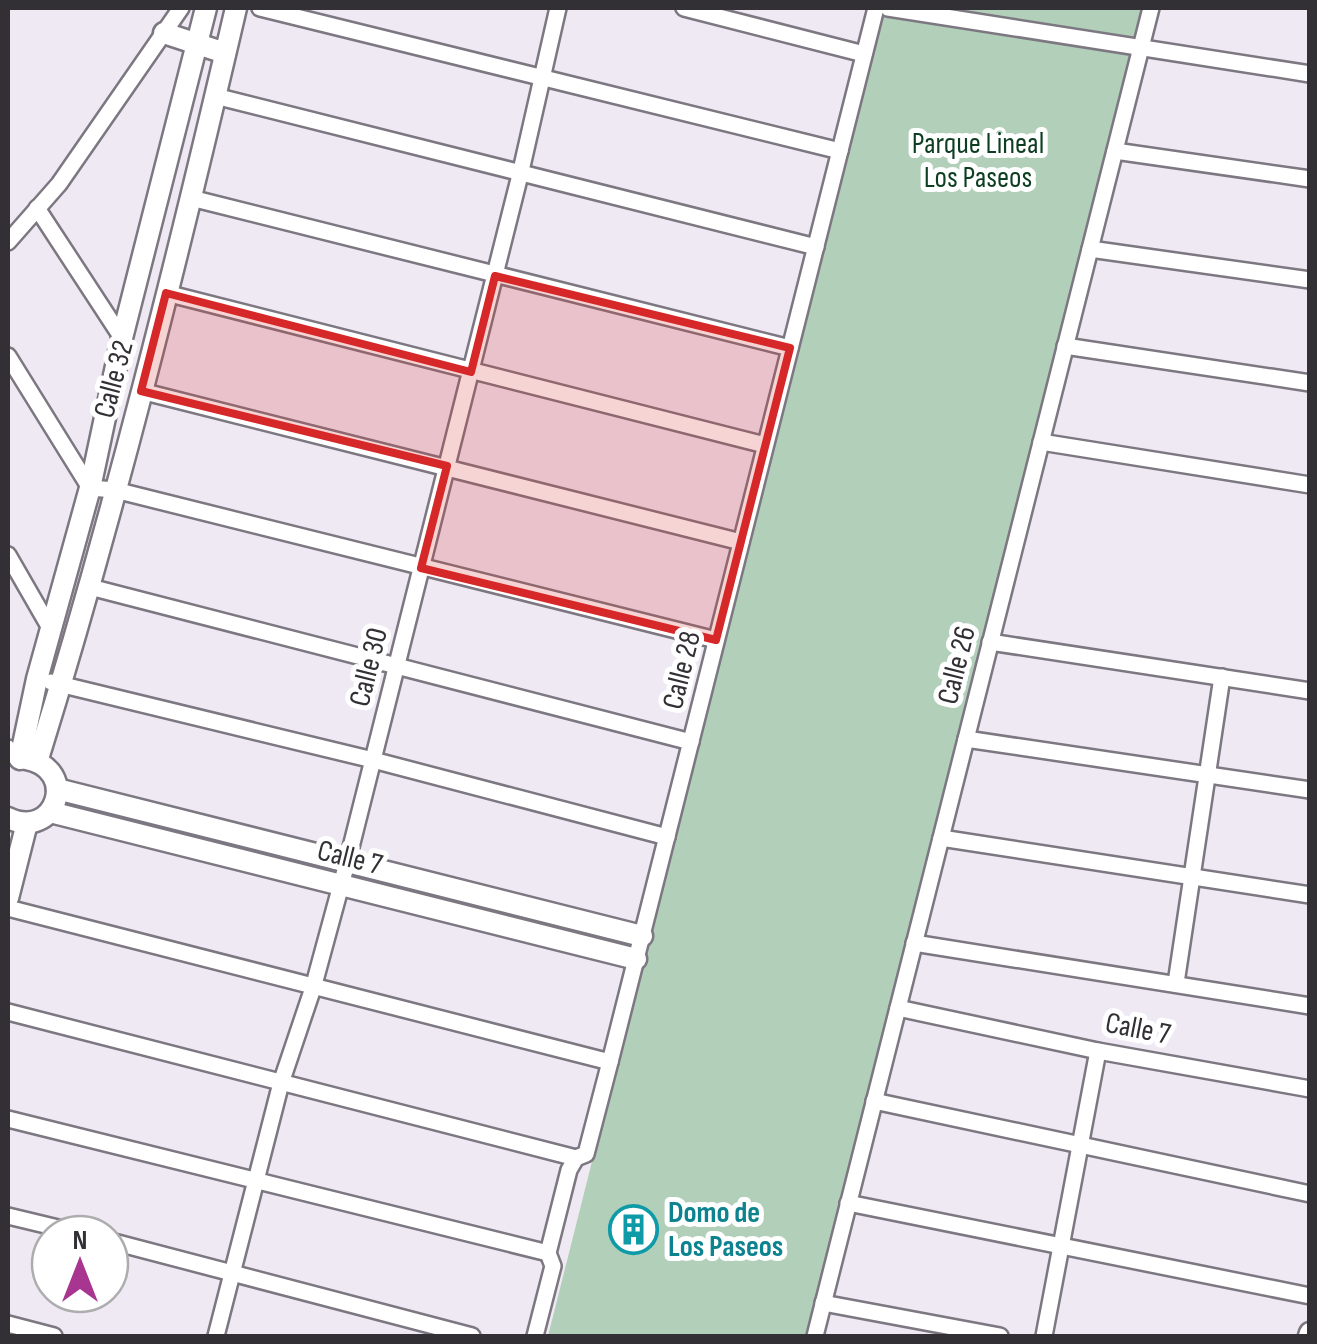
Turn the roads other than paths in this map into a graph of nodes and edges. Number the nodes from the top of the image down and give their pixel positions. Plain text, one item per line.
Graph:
1 (181, 8) edge
2 (206, 8) edge
3 (236, 8) edge
4 (260, 8) edge
5 (558, 8) edge
6 (684, 8) edge
7 (876, 8) edge
8 (888, 8) edge
9 (1151, 8) edge
10 (164, 33) junction
11 (196, 44) junction
12 (1141, 48) junction
13 (225, 53) junction
14 (864, 54) junction
15 (1310, 74) edge
16 (540, 76) junction
17 (216, 96) junction
18 (840, 151) junction
19 (1114, 151) junction
20 (520, 175) junction
21 (1310, 178) edge
22 (191, 198) junction
23 (37, 208) junction
24 (8, 242) edge
25 (816, 247) junction
26 (1090, 249) junction
27 (495, 276) junction
28 (1310, 280) edge
29 (166, 293) junction
30 (122, 338) junction
31 (1065, 346) junction
32 (790, 348) junction
33 (8, 356) edge
34 (471, 372) junction
35 (1310, 384) edge
36 (141, 391) junction
37 (1041, 442) junction
38 (766, 445) junction
39 (447, 466) junction
40 (1310, 484) edge
41 (90, 488) junction
42 (115, 490) junction
43 (741, 542) junction
44 (8, 555) edge
45 (422, 568) junction
46 (90, 587) junction
47 (50, 628) junction
48 (716, 640) junction
49 (990, 642) junction
50 (397, 664) junction
51 (1222, 677) junction
52 (37, 679) junction
53 (62, 684) junction
54 (1310, 690) edge
55 (966, 740) junction
56 (691, 742) junction
57 (18, 759) edge
58 (373, 760) junction
59 (1209, 776) junction
60 (57, 789) junction
61 (1310, 790) edge
62 (50, 812) junction
63 (17, 821) edge
64 (667, 838) junction
65 (940, 838) junction
66 (347, 863) junction
67 (1192, 878) junction
68 (338, 885) junction
69 (1310, 895) edge
70 (8, 898) edge
71 (8, 908) edge
72 (642, 936) junction
73 (914, 943) junction
74 (636, 959) junction
75 (1176, 984) junction
76 (313, 988) junction
77 (1310, 1006) edge
78 (898, 1008) junction
79 (8, 1012) edge
80 (1098, 1051) junction
81 (610, 1062) junction
82 (281, 1082) junction
83 (1310, 1090) edge
84 (874, 1101) junction
85 (8, 1119) edge
86 (1080, 1146) junction
87 (576, 1158) junction
88 (257, 1182) junction
89 (1310, 1194) edge
90 (848, 1203) junction
91 (130, 1246) edge
92 (1062, 1246) junction
93 (548, 1253) junction
94 (232, 1271) junction
95 (1310, 1296) edge
96 (823, 1303) junction
97 (8, 1324) edge
98 (54, 1336) edge
99 (216, 1336) edge
100 (472, 1336) edge
101 (536, 1336) edge
102 (814, 1336) edge
103 (1000, 1336) edge
104 (1044, 1336) edge

1 - 10 street
2 - 11 street, Calle 32
3 - 13 street, Calle 32
4 - 16 street
5 - 16 street, Calle 30
6 - 14 street
7 - 14 street, Calle 28
8 - 12 street
9 - 12 street, Calle 26
10 - 11 street
10 - 23 street
11 - 13 street
11 - 30 street, Calle 32
12 - 15 street
12 - 19 street, Calle 26
13 - 17 street, Calle 32
14 - 18 street, Calle 28
16 - 18 street
16 - 20 street, Calle 30
17 - 20 street
17 - 22 street, Calle 32
18 - 25 street, Calle 28
19 - 21 street
19 - 26 street, Calle 26
20 - 25 street
20 - 27 street, Calle 30
22 - 27 street
22 - 29 street, Calle 32
23 - 24 street
23 - 30 street
25 - 32 street, Calle 28
26 - 28 street
26 - 31 street, Calle 26
27 - 32 street
27 - 34 street, Calle 30
29 - 34 street
29 - 36 street, Calle 32
30 - 41 street, Calle 32
31 - 35 street
31 - 37 street, Calle 26
32 - 38 street, Calle 28
33 - 41 street
34 - 38 street
34 - 39 street, Calle 30
36 - 39 street
36 - 42 street, Calle 32
37 - 40 street
37 - 49 street, Calle 26
38 - 43 street, Calle 28
39 - 43 street
39 - 45 street, Calle 30
41 - 42 street
41 - 47 street, Calle 32
42 - 45 street
42 - 46 street, Calle 32
43 - 48 street, Calle 28
44 - 47 street
45 - 48 street
45 - 50 street, Calle 30
46 - 50 street
46 - 53 street, Calle 32
47 - 52 street, Calle 32
48 - 56 street, Calle 28
49 - 51 street
49 - 55 street, Calle 26
50 - 56 street
50 - 58 street, Calle 30
51 - 54 street
51 - 59 street
52 - 53 street
52 - 57 street, Calle 32
53 - 57 street, Calle 32
53 - 58 street
55 - 59 street
55 - 65 street, Calle 26
56 - 64 street, Calle 28
57 - 60 street
58 - 64 street
58 - 66 street, Calle 30
59 - 61 street
59 - 67 street
60 - 62 street
60 - 66 street, Calle 7
62 - 63 street
62 - 68 street, Calle 7
63 - 70 street
64 - 72 street, Calle 28
65 - 67 street
65 - 73 street, Calle 26
66 - 68 street, Calle 30
66 - 72 street, Calle 7
67 - 69 street
67 - 75 street
68 - 74 street, Calle 7
68 - 76 street, Calle 30
71 - 76 street
72 - 74 street, Calle 28
73 - 75 street
73 - 78 street, Calle 26
74 - 81 street, Calle 28
75 - 77 street
76 - 81 street
76 - 82 street, Calle 30
78 - 80 street, Calle 7
78 - 84 street, Calle 26
79 - 82 street
80 - 83 street, Calle 7
80 - 86 street
81 - 87 street, Calle 28
82 - 87 street
82 - 88 street, Calle 30
84 - 86 street
84 - 90 street, Calle 26
85 - 88 street
86 - 89 street
86 - 92 street
87 - 93 street, Calle 28
88 - 93 street
88 - 94 street, Calle 30
90 - 92 street
90 - 96 street, Calle 26
91 - 94 street
92 - 95 street
92 - 104 street
93 - 101 street, Calle 28
94 - 99 street, Calle 30
94 - 100 street
96 - 102 street, Calle 26
96 - 103 street
97 - 98 street

